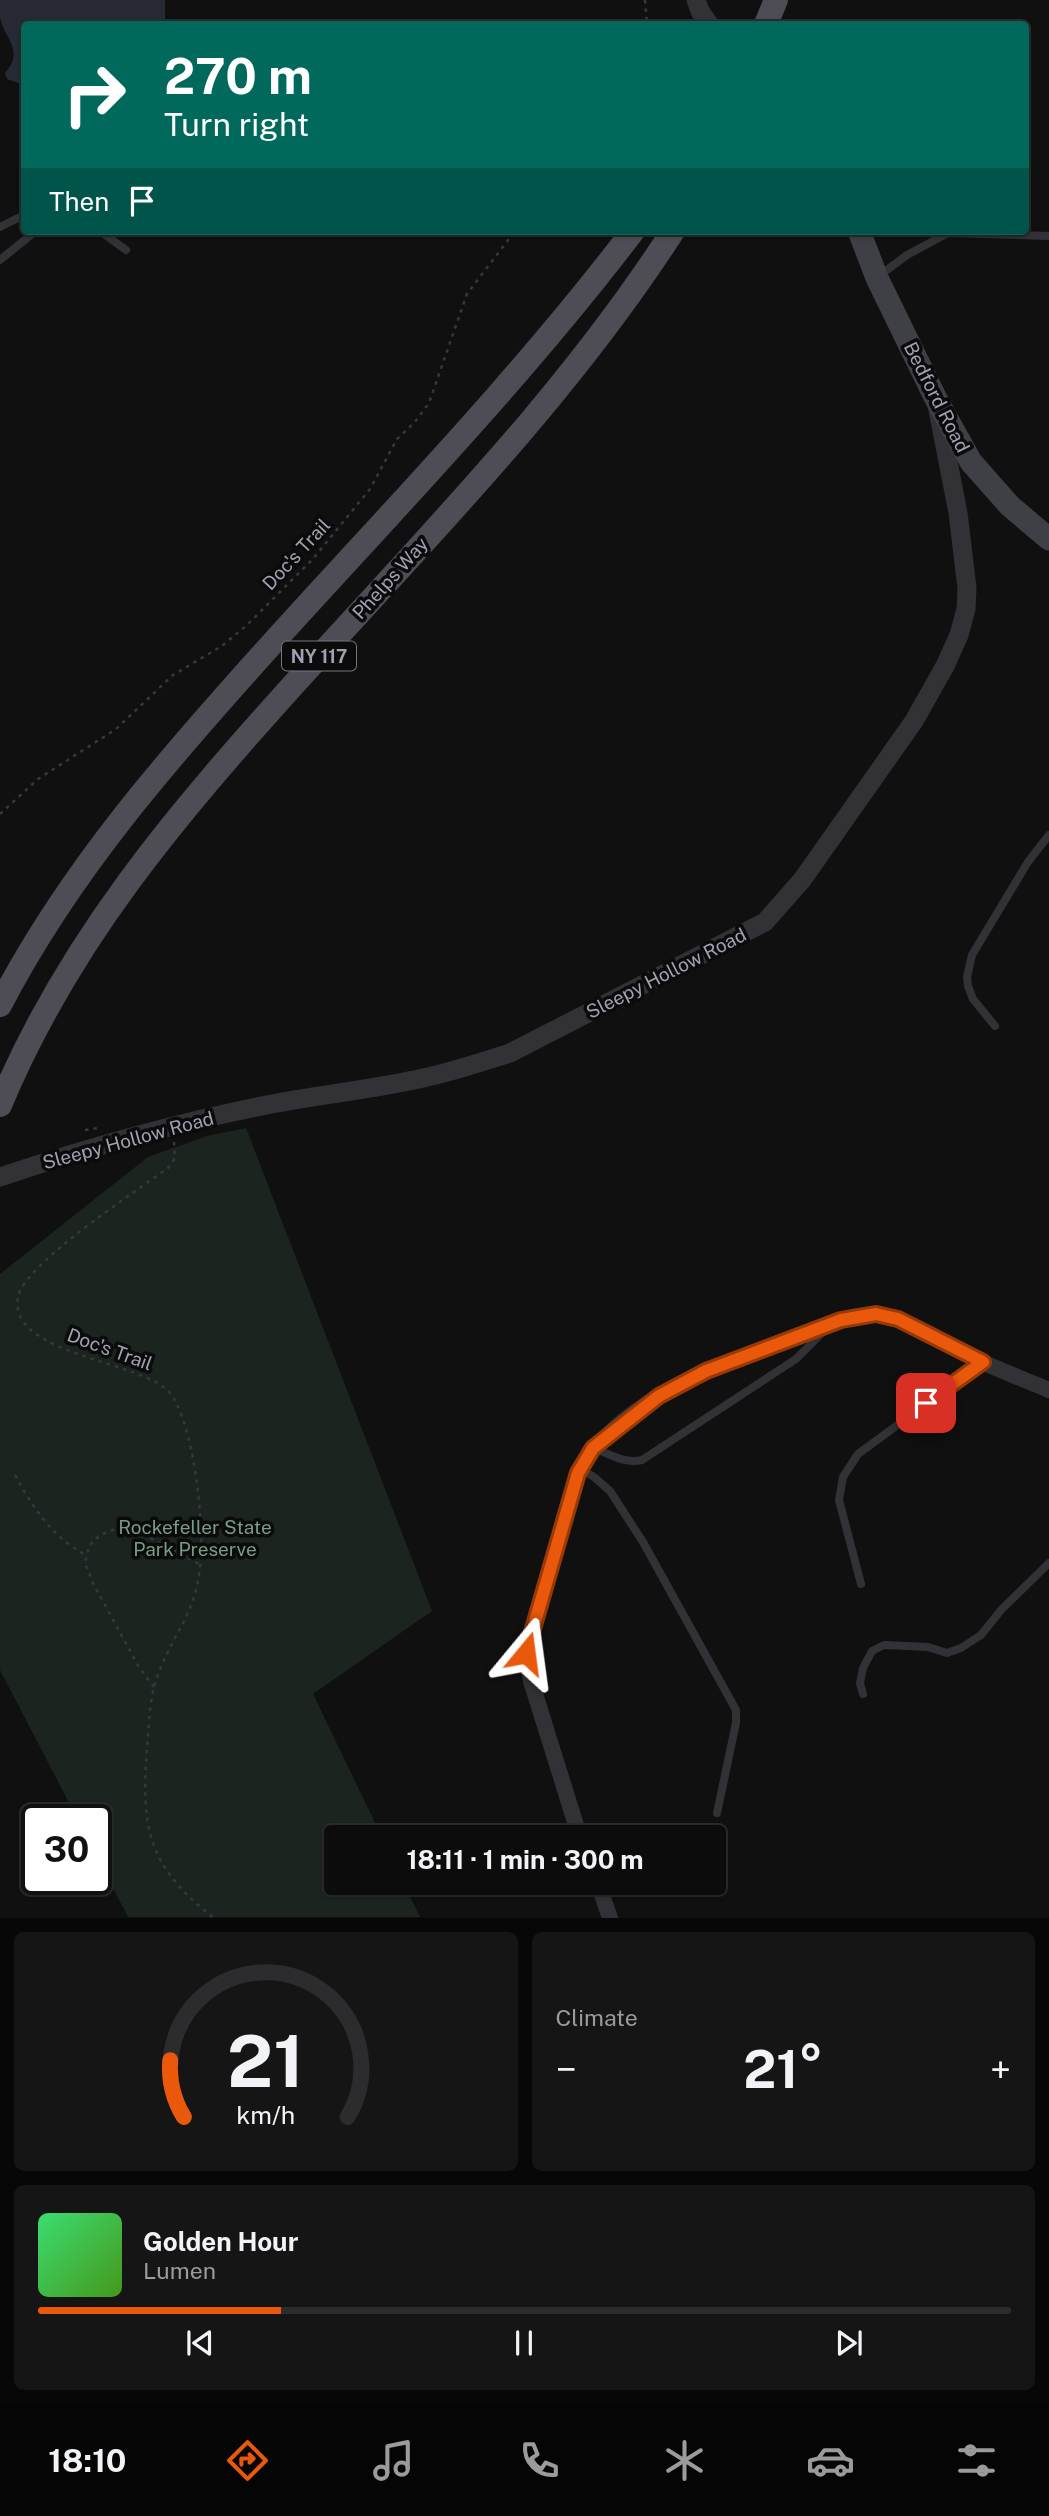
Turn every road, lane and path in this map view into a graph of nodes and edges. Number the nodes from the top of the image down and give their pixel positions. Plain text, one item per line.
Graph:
1 (645, 0) edge
2 (696, 0) edge
3 (776, 0) edge
4 (647, 21) edge
5 (707, 21) edge
6 (767, 21) edge
7 (21, 216) edge
8 (0, 227) edge
9 (31, 235) edge
10 (105, 235) edge
11 (512, 235) edge
12 (630, 235) edge
13 (670, 235) edge
14 (861, 235) edge
15 (940, 235) edge
16 (1023, 235) edge
17 (1049, 236) edge
18 (126, 250) dead end
19 (0, 260) edge
20 (877, 278) junction
21 (936, 397) junction
22 (1049, 539) edge
23 (0, 814) edge
24 (1049, 835) edge
25 (0, 1005) edge
26 (995, 1026) dead end
27 (0, 1105) edge
28 (168, 1141) dead end
29 (0, 1177) edge
30 (830, 1324) junction
31 (983, 1362) junction
32 (1049, 1390) edge
33 (593, 1448) junction
34 (580, 1469) junction
35 (15, 1475) dead end
36 (86, 1555) junction
37 (1049, 1563) edge
38 (201, 1565) junction
39 (861, 1584) dead end
40 (154, 1686) junction
41 (863, 1694) dead end
42 (717, 1813) dead end
43 (576, 1825) edge
44 (602, 1895) edge
45 (214, 1917) edge
46 (610, 1917) edge

1 - 4 path
2 - 5 street
3 - 6 main road
7 - 8 lane
9 - 19 lane
10 - 18 lane
11 - 23 path, Doc's Trail
12 - 25 main road, NY 117
13 - 27 main road, Phelps Way / NY 117
14 - 20 main road, Bedford Road
15 - 20 lane
16 - 17 lane
20 - 21 main road, Bedford Road
21 - 22 main road, Bedford Road
21 - 29 street, Sleepy Hollow Road
24 - 26 lane
28 - 38 path, Doc's Trail
30 - 31 street
30 - 33 street
30 - 33 lane
31 - 32 street
31 - 39 lane
33 - 34 street
34 - 42 lane
34 - 43 street
35 - 36 path
36 - 38 path
36 - 40 path
37 - 41 lane
38 - 40 path, Doc's Trail
40 - 45 path, Doc's Trail
44 - 46 street

